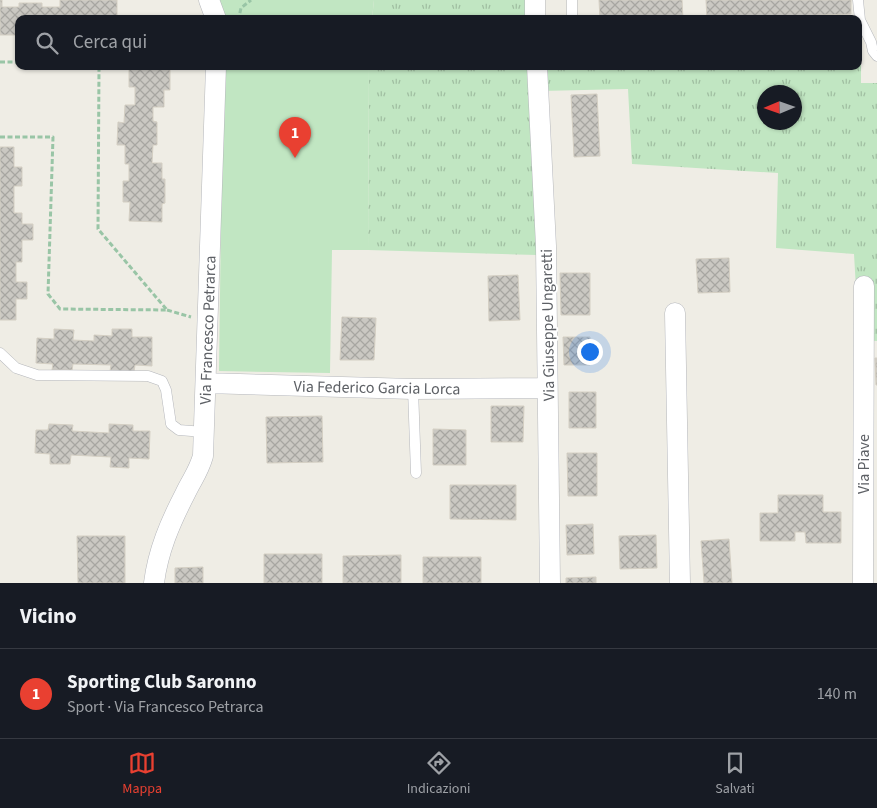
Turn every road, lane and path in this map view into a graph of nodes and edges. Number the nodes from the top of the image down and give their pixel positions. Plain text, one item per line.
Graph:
1 (209, 0) edge
2 (251, 0) edge
3 (535, 0) edge
4 (572, 0) edge
5 (858, 0) edge
6 (246, 1) edge
7 (215, 15) edge
8 (239, 15) edge
9 (535, 15) edge
10 (572, 15) edge
11 (859, 15) edge
12 (862, 29) edge
13 (877, 56) edge
14 (0, 62) edge
15 (15, 62) edge
16 (99, 70) edge
17 (216, 70) edge
18 (537, 70) edge
19 (0, 137) edge
20 (864, 286) dead end
21 (167, 310) junction
22 (675, 313) dead end
23 (208, 322) junction
24 (0, 353) edge
25 (206, 384) junction
26 (547, 388) junction
27 (413, 389) junction
28 (204, 432) junction
29 (416, 473) dead end
30 (154, 583) edge
31 (550, 583) edge
32 (680, 583) edge
33 (863, 583) edge

1 - 7 street
2 - 6 path
3 - 9 street
4 - 10 lane
5 - 11 lane
6 - 8 path
12 - 13 lane
14 - 15 path
16 - 21 path
17 - 23 street, Via Francesco Petrarca
18 - 26 street, Via Giuseppe Ungaretti
19 - 21 path
20 - 33 street, Via Piave
21 - 23 path
22 - 32 street
23 - 25 street, Via Francesco Petrarca
24 - 28 lane
25 - 27 street, Via Federico Garcia Lorca
25 - 28 street, Via Francesco Petrarca
26 - 27 street, Via Federico Garcia Lorca
26 - 31 street, Via Giuseppe Ungaretti
27 - 29 lane
28 - 30 street, Via Francesco Petrarca

